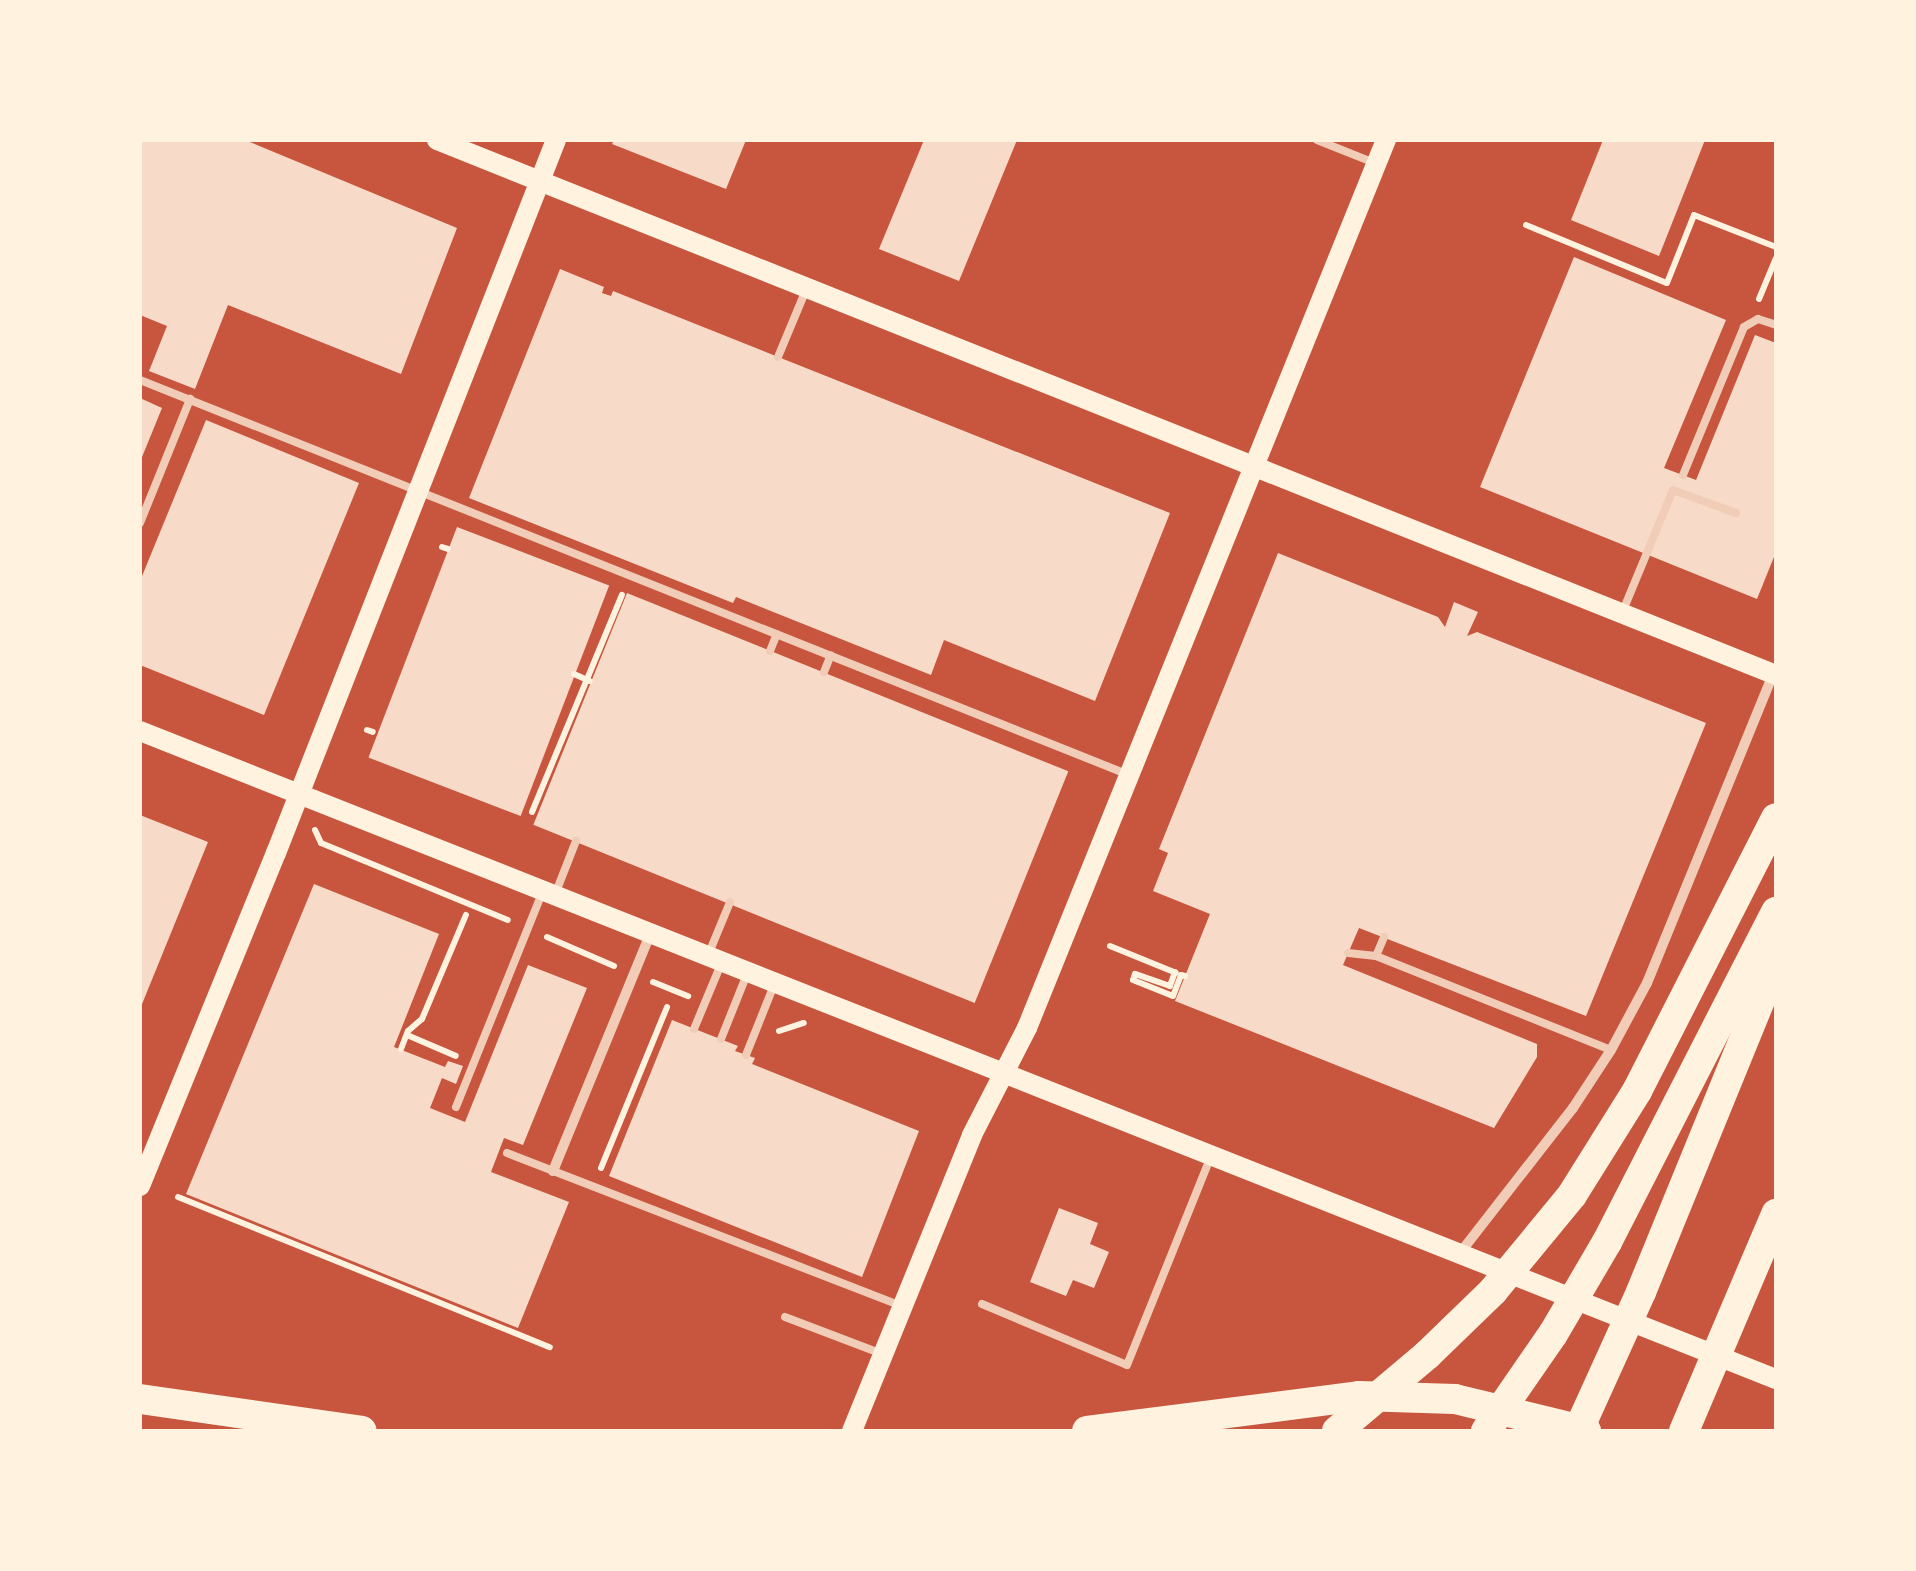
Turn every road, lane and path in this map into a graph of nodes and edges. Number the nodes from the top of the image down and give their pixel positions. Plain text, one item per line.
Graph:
1 (437, 140) edge
2 (556, 140) edge
3 (1317, 140) edge
4 (1386, 140) edge
5 (1377, 164) junction
6 (539, 180) junction
7 (1526, 225) dead end
8 (1776, 247) edge
9 (1776, 258) edge
10 (807, 288) junction
11 (1776, 308) edge
12 (1776, 325) edge
13 (778, 356) dead end
14 (140, 380) edge
15 (190, 400) junction
16 (1255, 467) junction
17 (1683, 474) dead end
18 (419, 491) junction
19 (1736, 513) dead end
20 (140, 523) edge
21 (630, 575) junction
22 (1622, 613) junction
23 (777, 634) junction
24 (770, 651) dead end
25 (831, 656) junction
26 (1775, 671) edge
27 (824, 672) dead end
28 (574, 674) dead end
29 (589, 680) junction
30 (140, 731) edge
31 (1129, 775) junction
32 (298, 792) junction
33 (532, 812) dead end
34 (1776, 818) edge
35 (576, 841) dead end
36 (321, 844) dead end
37 (550, 891) junction
38 (730, 902) dead end
39 (1776, 912) edge
40 (466, 915) dead end
41 (519, 925) dead end
42 (652, 931) junction
43 (540, 934) dead end
44 (1384, 937) dead end
45 (1110, 946) dead end
46 (1348, 952) dead end
47 (1376, 956) junction
48 (716, 957) junction
49 (601, 961) dead end
50 (1776, 962) edge
51 (748, 970) junction
52 (1180, 975) junction
53 (776, 982) junction
54 (666, 1007) dead end
55 (694, 1029) dead end
56 (406, 1035) junction
57 (721, 1040) dead end
58 (400, 1049) dead end
59 (1611, 1050) junction
60 (746, 1055) dead end
61 (474, 1063) junction
62 (1003, 1073) junction
63 (456, 1107) dead end
64 (507, 1153) dead end
65 (1212, 1155) junction
66 (553, 1171) junction
67 (140, 1186) edge
68 (594, 1186) junction
69 (178, 1197) dead end
70 (1776, 1214) edge
71 (1460, 1254) junction
72 (982, 1304) dead end
73 (903, 1307) junction
74 (785, 1317) dead end
75 (550, 1346) dead end
76 (884, 1354) junction
77 (1776, 1380) edge
78 (140, 1400) edge
79 (852, 1430) edge
80 (249, 1431) edge
81 (362, 1431) edge
82 (1087, 1431) edge
83 (1337, 1431) edge
84 (1486, 1431) edge
85 (1578, 1431) edge
86 (1586, 1431) edge
87 (1684, 1431) edge

1 - 6 main road
2 - 6 main road
3 - 5 lane
4 - 5 main road
5 - 16 main road
6 - 10 main road
6 - 18 main road
7 - 8 path
9 - 11 path
10 - 13 lane
10 - 16 main road
12 - 17 lane
14 - 15 lane
15 - 18 lane
15 - 20 lane
16 - 22 main road
16 - 31 main road
18 - 21 lane
18 - 32 main road
19 - 22 lane
21 - 23 lane
21 - 29 path
22 - 26 main road
23 - 24 lane
23 - 25 lane
25 - 27 lane
25 - 31 lane
26 - 59 street
28 - 29 path
29 - 33 path
30 - 32 main road
31 - 62 main road
32 - 37 main road
32 - 67 main road
34 - 83 highway
35 - 37 lane
36 - 41 path
37 - 42 main road
37 - 61 lane
38 - 48 lane
39 - 84 highway
40 - 56 path
42 - 48 main road
42 - 66 street
43 - 49 path
44 - 47 lane
45 - 52 path
46 - 47 lane
47 - 59 lane
48 - 51 main road
48 - 55 lane
50 - 85 highway
51 - 53 main road
51 - 57 lane
52 - 52 path
53 - 60 lane
53 - 62 main road
54 - 68 path
56 - 58 path
56 - 61 path
59 - 71 street
61 - 63 lane
62 - 65 main road
62 - 73 main road
64 - 66 lane
65 - 71 main road
65 - 72 lane
66 - 68 lane
68 - 73 lane
69 - 75 path
70 - 87 highway
71 - 77 main road
73 - 76 main road
74 - 76 lane
76 - 79 main road
78 - 80 highway
78 - 81 highway
82 - 86 highway

